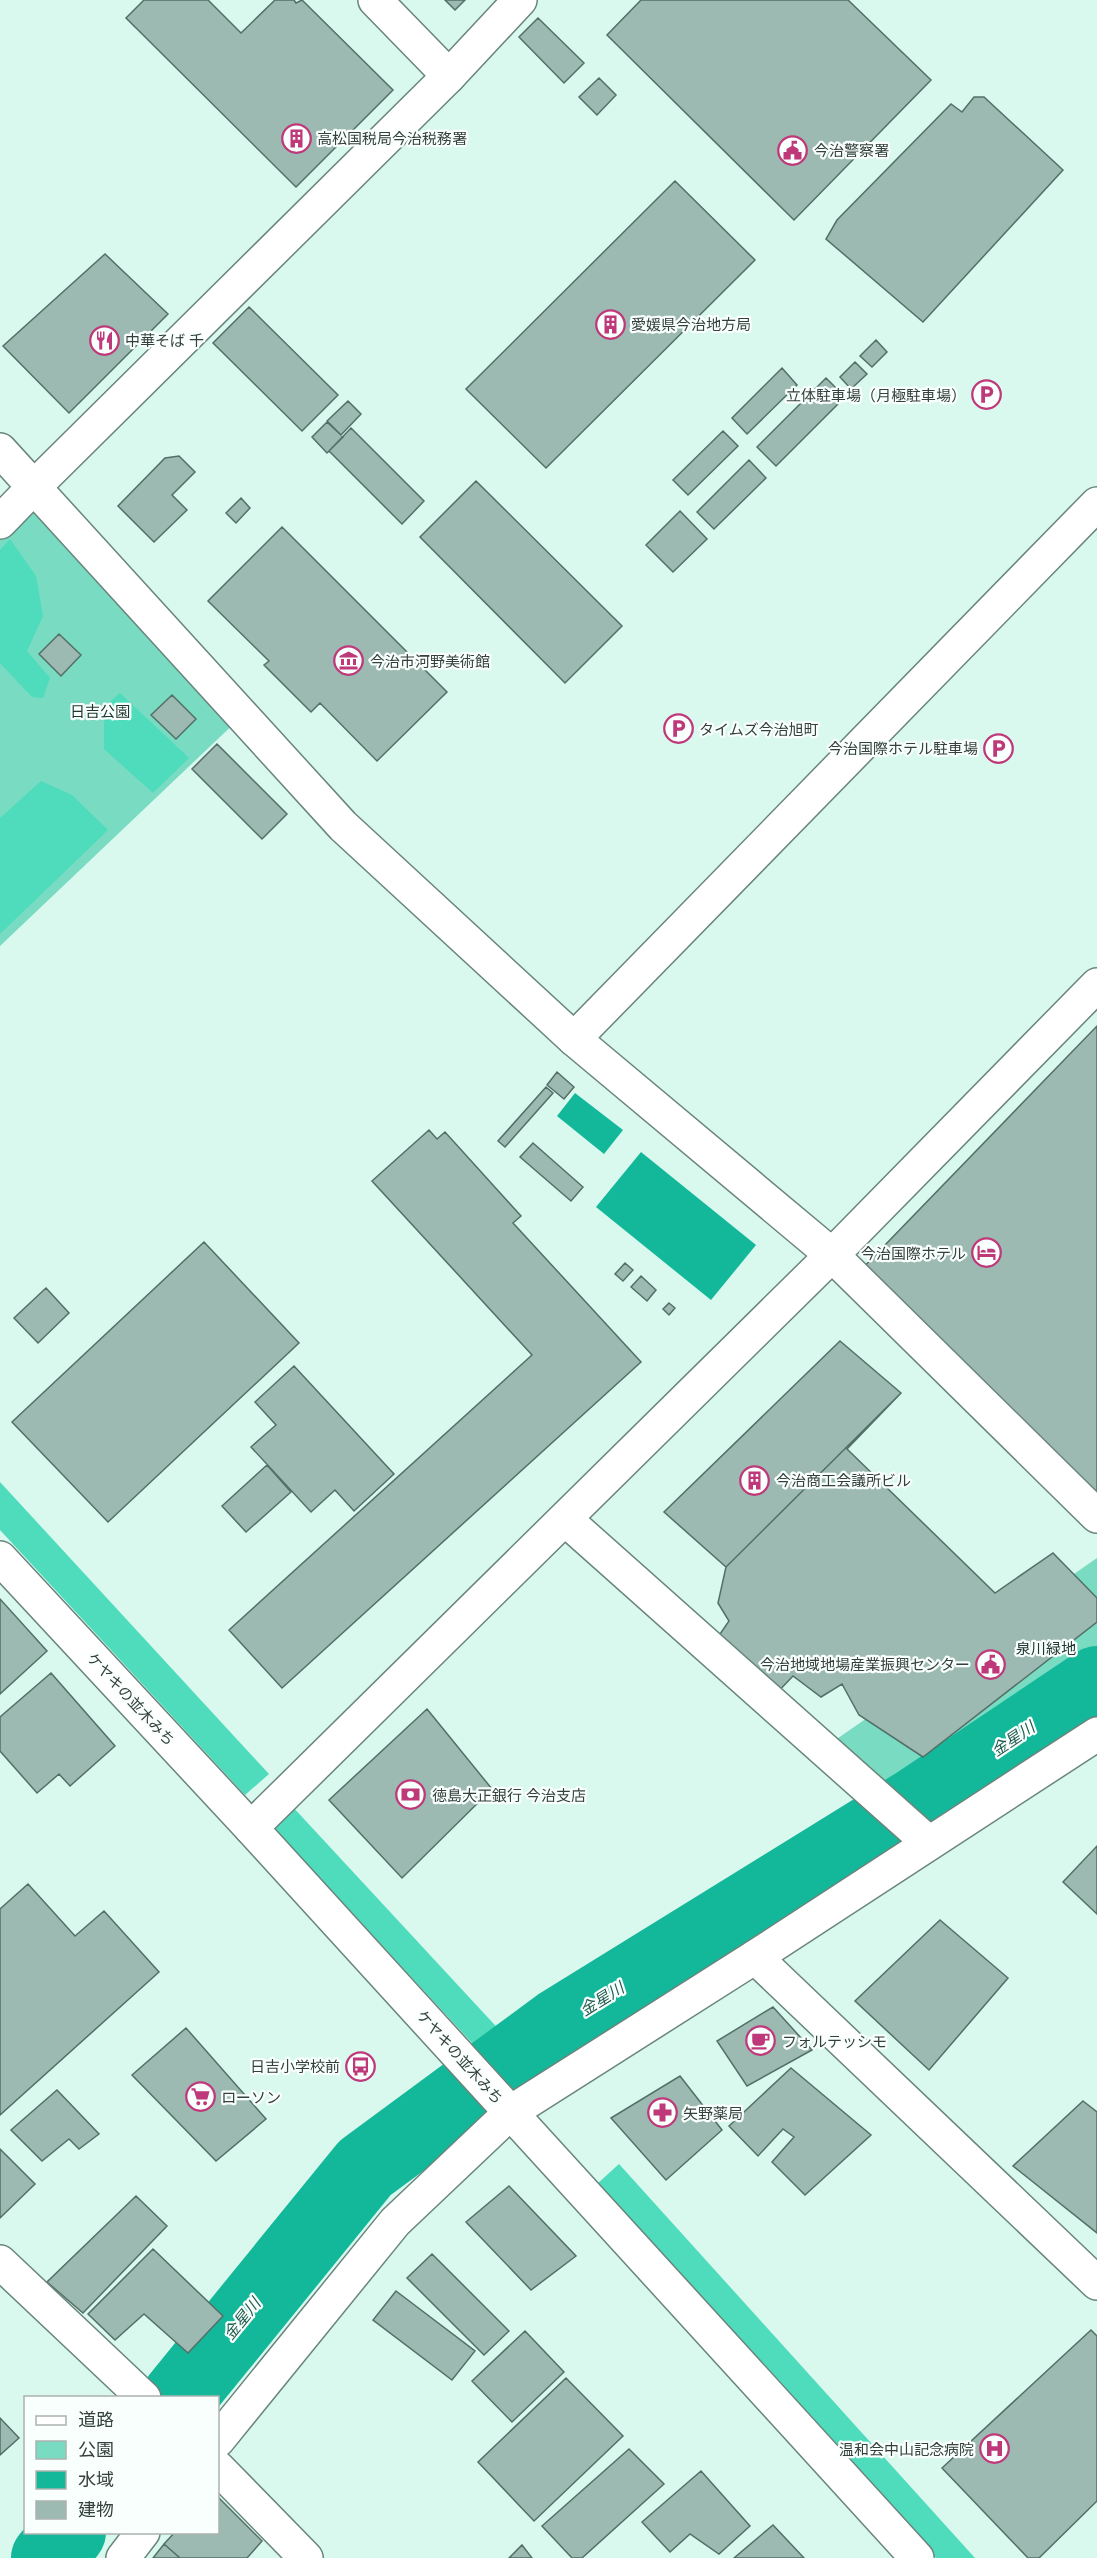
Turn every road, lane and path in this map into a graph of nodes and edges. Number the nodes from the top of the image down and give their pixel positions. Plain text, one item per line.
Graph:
1 (375, 0) edge
2 (520, 0) edge
3 (449, 76) junction
4 (0, 450) edge
5 (34, 487) junction
6 (1097, 504) edge
7 (0, 522) edge
8 (1097, 985) edge
9 (574, 1039) junction
10 (832, 1255) junction
11 (1097, 1516) edge
12 (565, 1519) junction
13 (0, 1558) edge
14 (1097, 1734) edge
15 (252, 1828) junction
16 (929, 1843) junction
17 (755, 1957) junction
18 (511, 2112) junction
19 (0, 2262) edge
20 (1097, 2283) edge
21 (143, 2396) edge
22 (219, 2439) edge
23 (219, 2469) edge
24 (141, 2534) edge
25 (123, 2558) edge
26 (306, 2558) edge
27 (917, 2558) edge

1 - 3 street
2 - 3 street
3 - 5 street
4 - 5 street
5 - 7 street
5 - 9 street
6 - 9 street
8 - 10 street
9 - 10 street
10 - 11 street
10 - 12 street
12 - 15 street
12 - 16 street
13 - 15 street, ケヤキの並木みち
14 - 16 street
15 - 18 street, ケヤキの並木みち
16 - 17 street
17 - 18 street
17 - 20 street
18 - 22 street
18 - 27 street, ケヤキの並木みち
19 - 21 street
23 - 26 street
24 - 25 street

